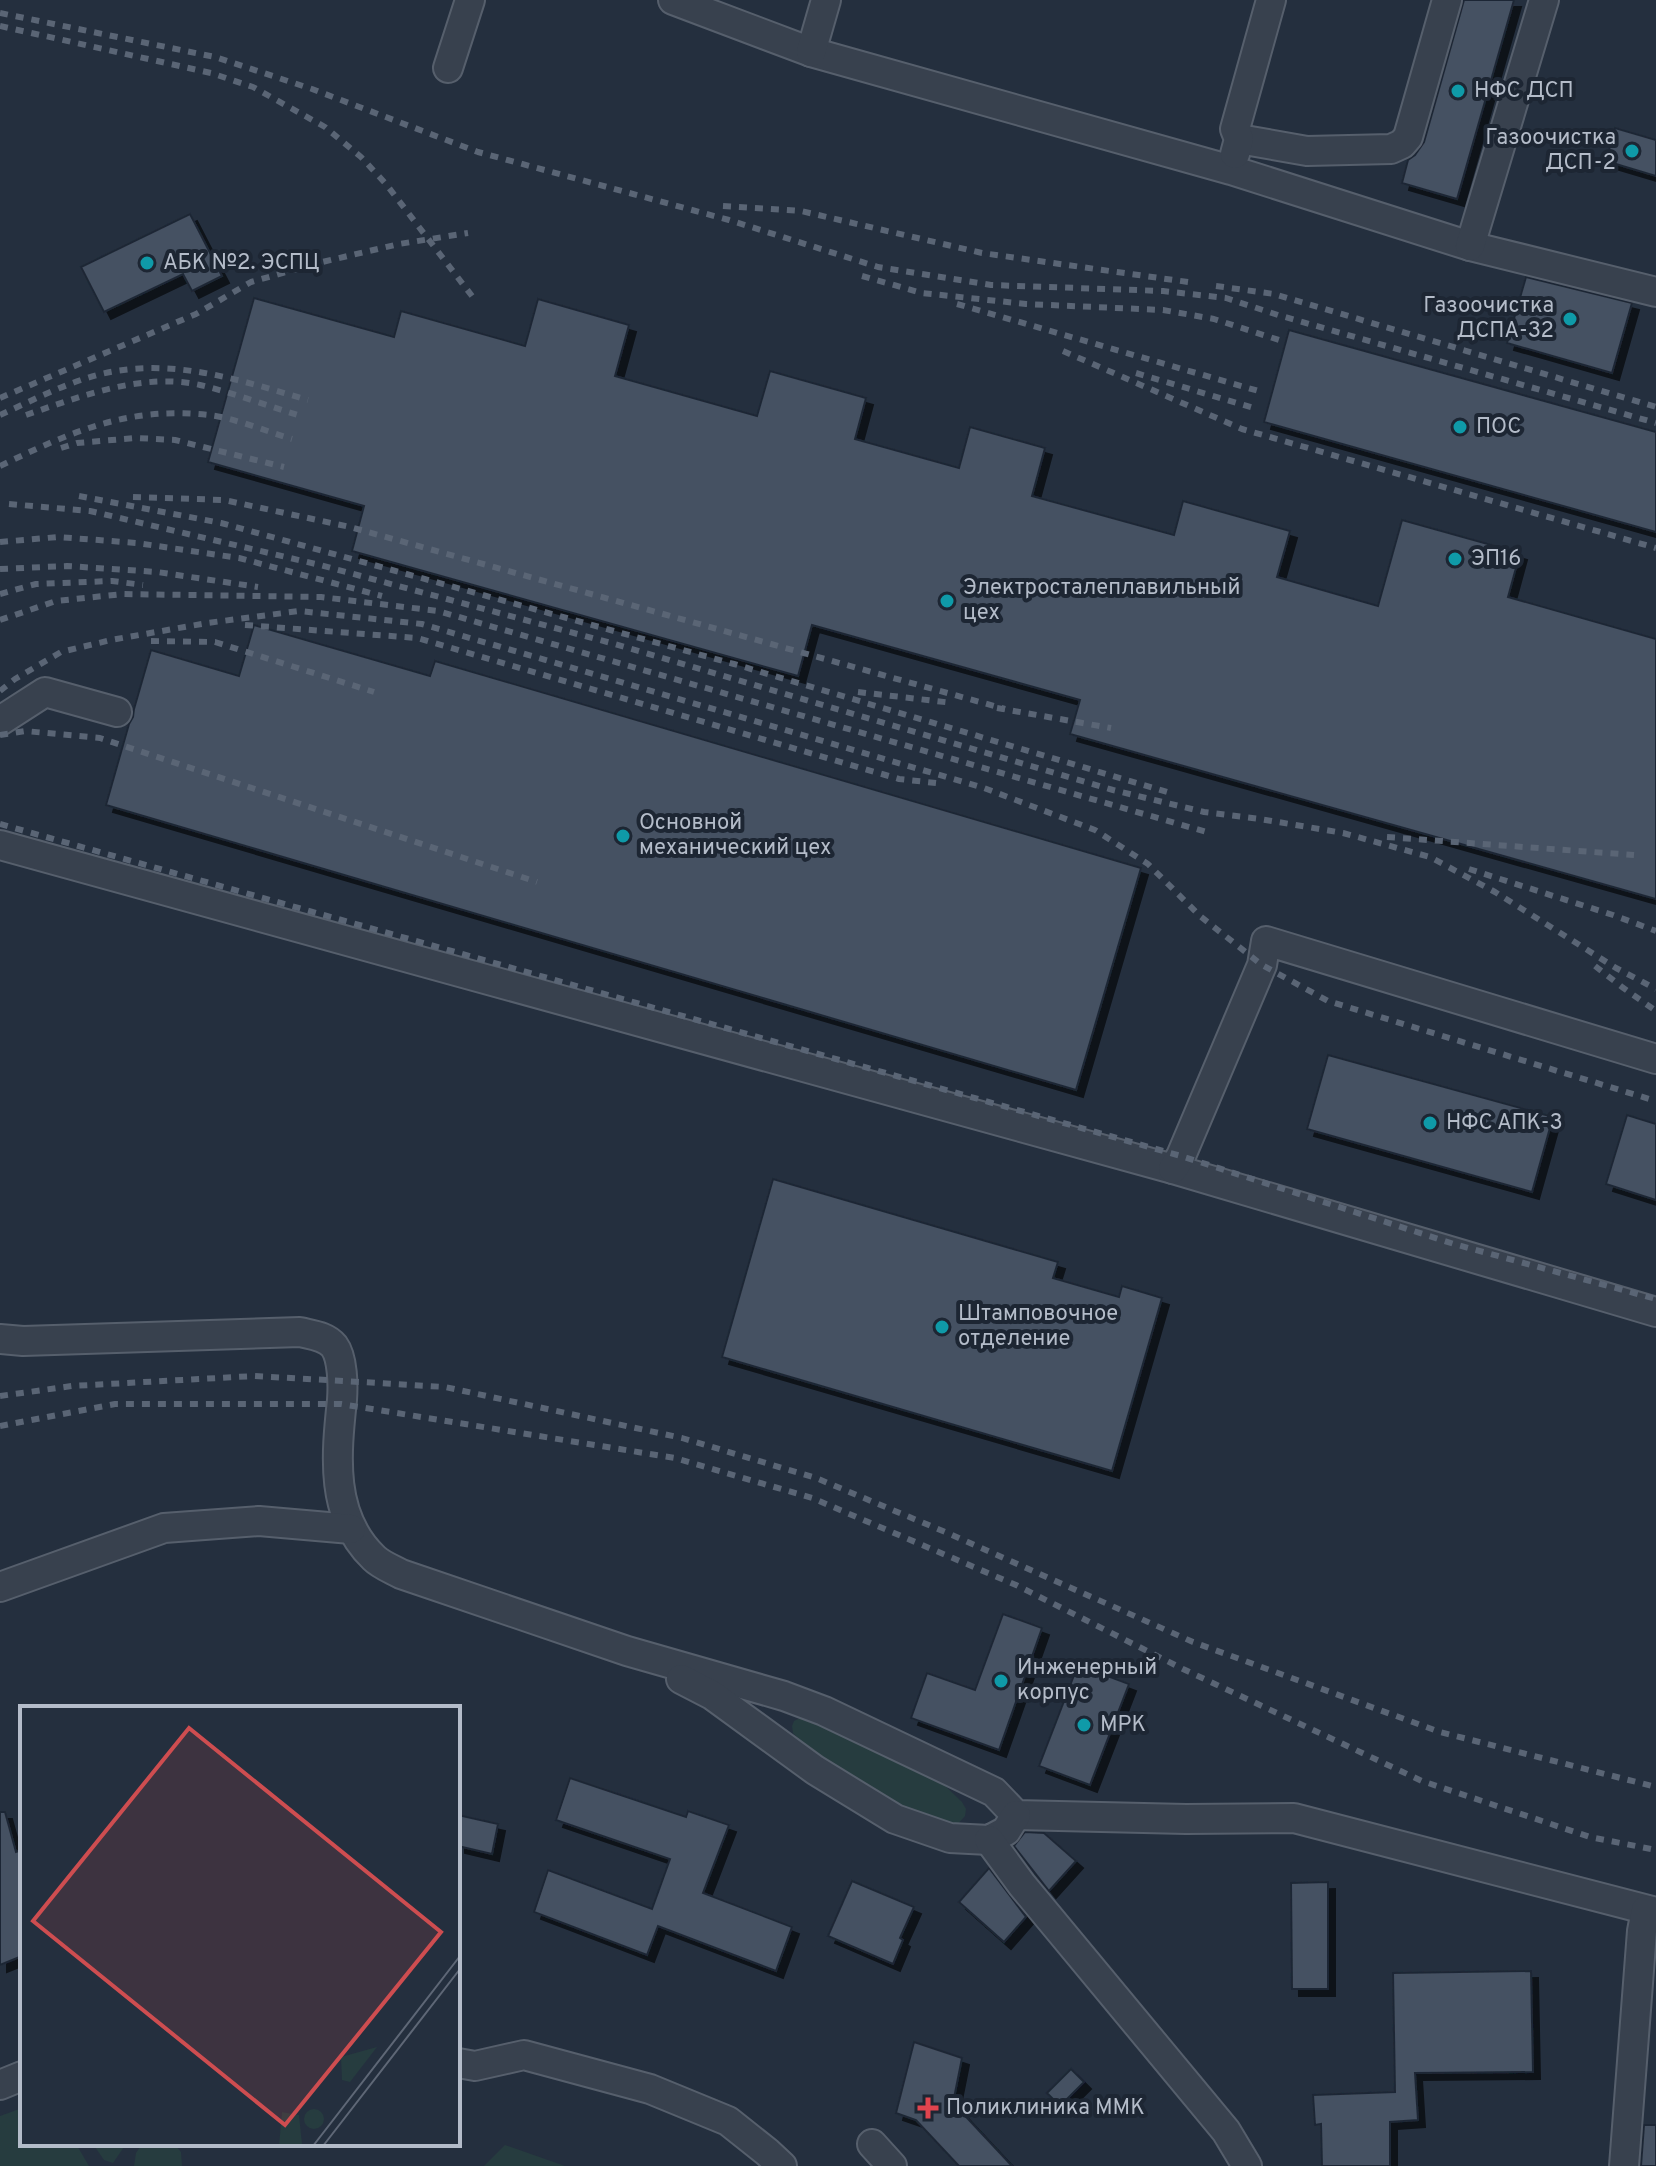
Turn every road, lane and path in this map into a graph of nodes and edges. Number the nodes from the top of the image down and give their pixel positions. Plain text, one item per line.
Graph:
1 (470, 0) edge
2 (673, 0) edge
3 (826, 0) edge
4 (1271, 0) edge
5 (1447, 0) edge
6 (1544, 0) edge
7 (811, 52) junction
8 (448, 68) dead end
9 (1239, 139) junction
10 (1231, 170) junction
11 (1470, 246) junction
12 (1656, 292) edge
13 (117, 712) dead end
14 (0, 721) edge
15 (0, 845) edge
16 (1656, 1059) edge
17 (1173, 1169) junction
18 (1656, 1312) edge
19 (0, 1339) edge
20 (351, 1529) junction
21 (0, 1587) edge
22 (627, 1651) junction
23 (784, 1696) junction
24 (824, 1711) junction
25 (878, 1715) dead end
26 (763, 1732) junction
27 (1016, 1815) junction
28 (989, 1840) junction
29 (1651, 1911) edge
30 (460, 2063) edge
31 (20, 2077) edge
32 (0, 2085) edge
33 (872, 2144) dead end
34 (782, 2166) edge
35 (892, 2166) edge
36 (1247, 2166) edge
37 (1624, 2166) edge

1 - 8 lane
2 - 7 lane
3 - 7 lane
4 - 9 lane
5 - 9 lane
6 - 11 lane
7 - 10 lane
9 - 10 lane
10 - 11 lane
11 - 12 lane
13 - 14 lane
15 - 17 lane
16 - 17 lane
17 - 18 lane
19 - 20 lane
20 - 21 lane
20 - 22 lane
22 - 23 lane
22 - 26 lane
23 - 24 lane
23 - 26 lane
24 - 25 lane
24 - 27 lane
26 - 28 lane
27 - 28 lane
27 - 29 lane
28 - 36 lane
29 - 37 lane
30 - 34 lane
31 - 32 lane
33 - 35 lane

